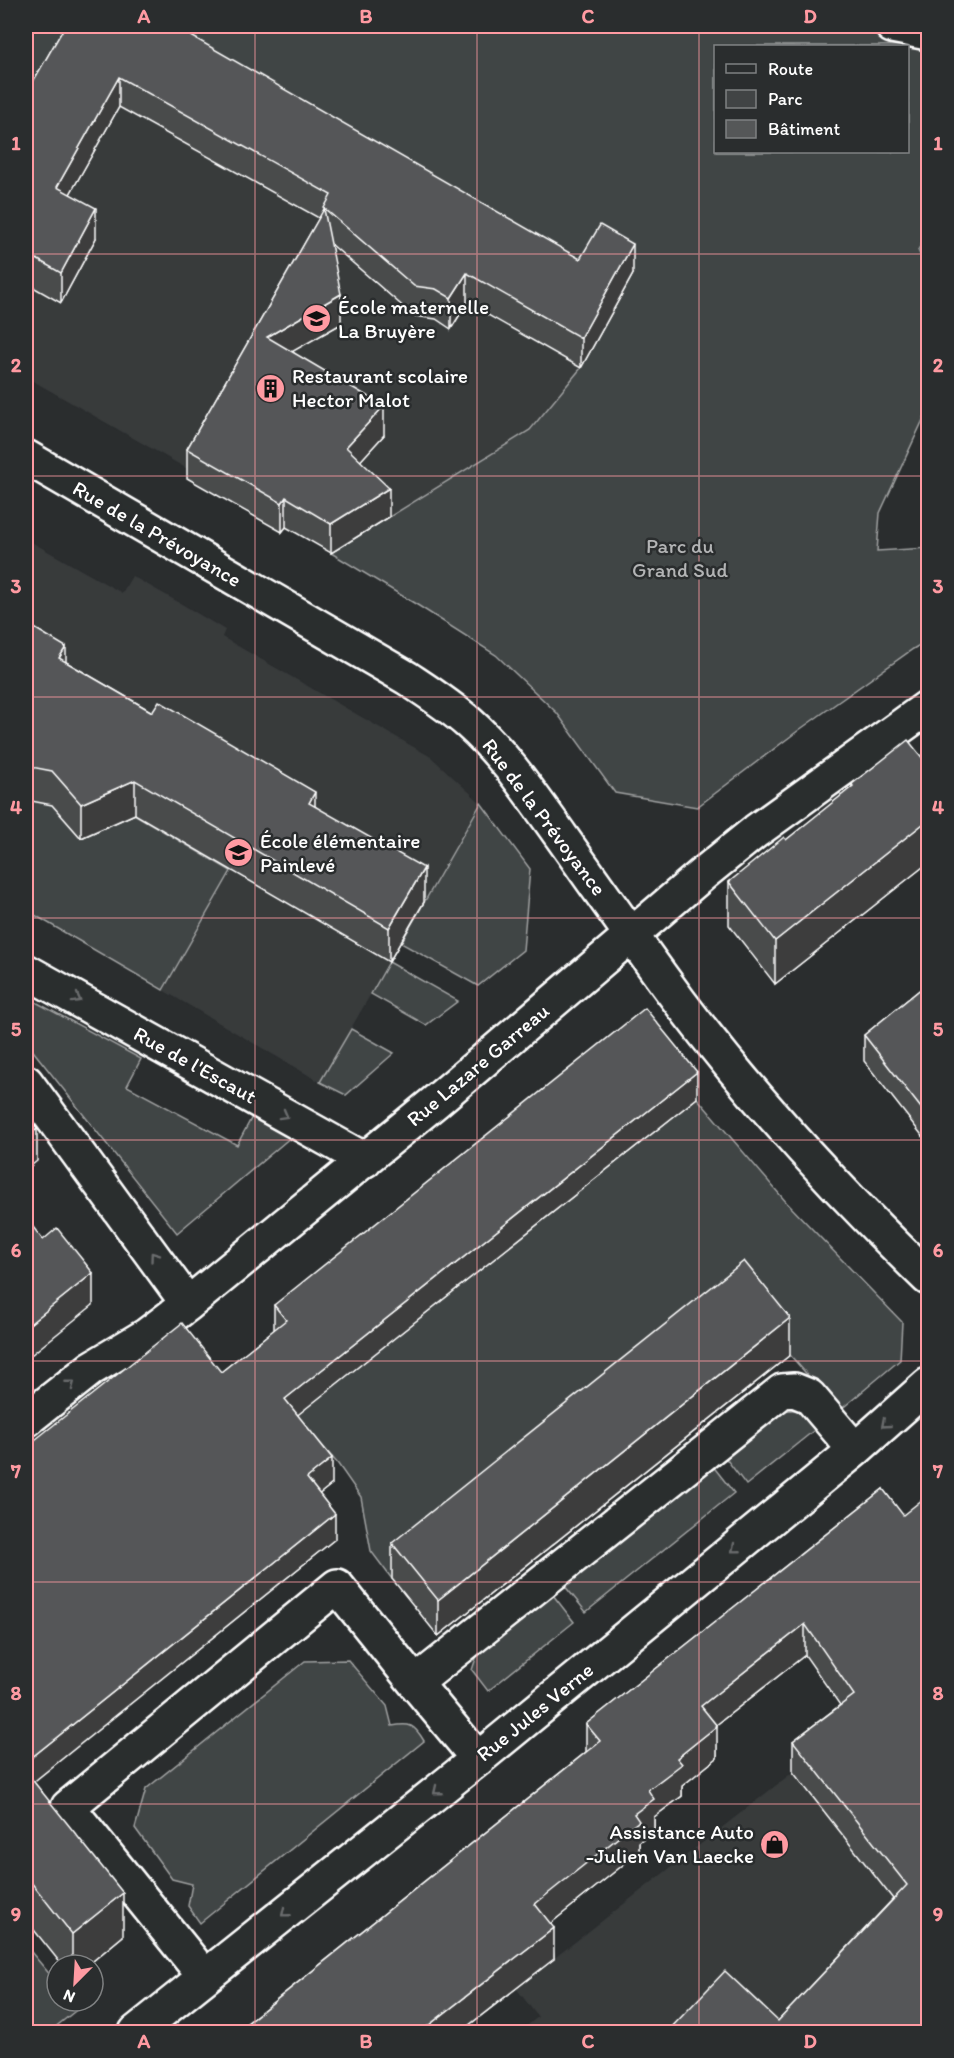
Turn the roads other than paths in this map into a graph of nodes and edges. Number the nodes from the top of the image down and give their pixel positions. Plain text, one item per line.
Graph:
1 (892, 26) edge
2 (928, 33) edge
3 (26, 457) edge
4 (928, 707) edge
5 (632, 935) junction
6 (26, 971) edge
7 (26, 1082) edge
8 (365, 1160) junction
9 (928, 1278) edge
10 (188, 1304) junction
11 (928, 1385) edge
12 (26, 1420) edge
13 (855, 1450) junction
14 (415, 1683) junction
15 (478, 1759) junction
16 (205, 1977) junction
17 (136, 2032) edge

1 - 2 street
3 - 5 street, Rue de la Prévoyance
4 - 5 street, Rue Lazare Garreau
5 - 8 street, Rue Lazare Garreau
5 - 9 street, Rue de la Prévoyance
6 -> 8 street, Rue de l'Escaut
10 -> 7 street
8 - 10 street, Rue Lazare Garreau
12 -> 10 street, Rue Lazare Garreau
11 -> 13 street, Rue Jules Verne
13 - 14 street
13 -> 15 street, Rue Jules Verne
14 - 15 street
14 - 16 street
15 -> 16 street, Rue Jules Verne
16 - 17 street, Rue Jules Verne

